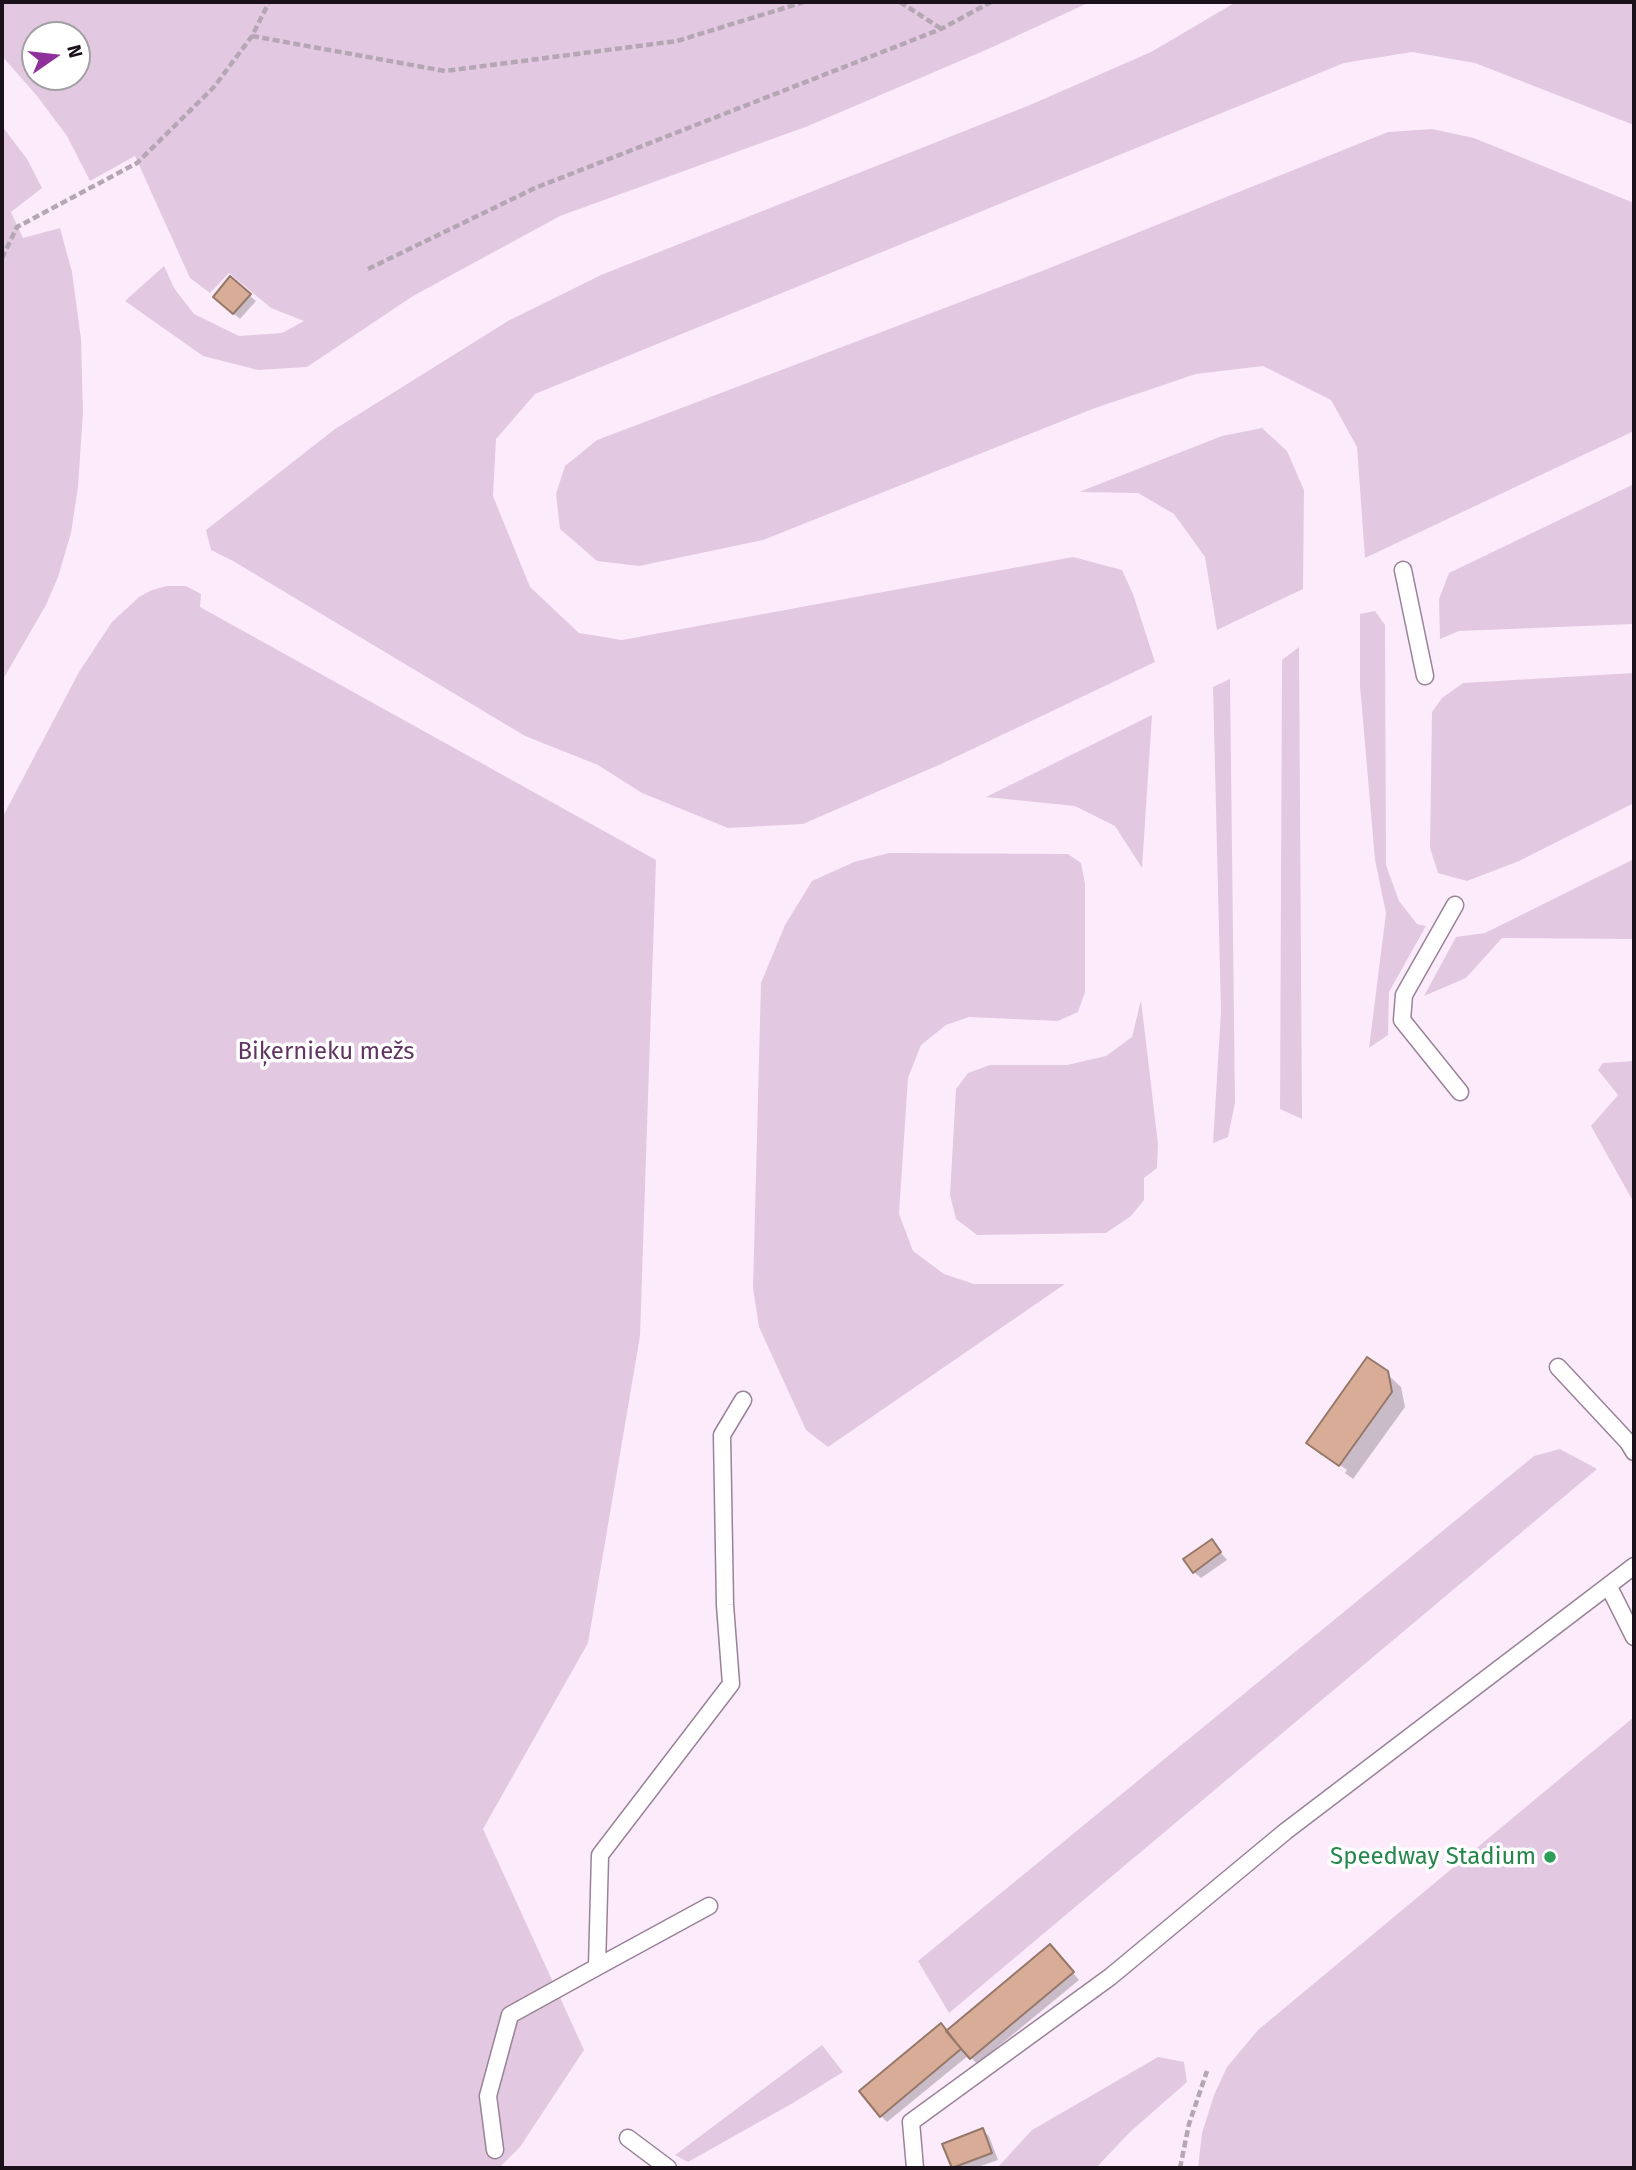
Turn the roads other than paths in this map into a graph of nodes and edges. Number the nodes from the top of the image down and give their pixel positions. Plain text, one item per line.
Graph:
1 (1403, 570) dead end
2 (1425, 676) dead end
3 (1455, 905) dead end
4 (1460, 1092) dead end
5 (1558, 1367) dead end
6 (743, 1400) dead end
7 (1634, 1451) edge
8 (1634, 1566) edge
9 (1609, 1587) junction
10 (1634, 1637) edge
11 (709, 1906) dead end
12 (597, 1967) junction
13 (628, 2138) dead end
14 (495, 2150) dead end
15 (668, 2168) edge
16 (915, 2168) edge

1 - 2 lane
3 - 4 lane
5 - 7 lane
6 - 12 lane
8 - 9 lane
9 - 10 lane
9 - 16 lane
11 - 12 lane
12 - 14 lane
13 - 15 lane

